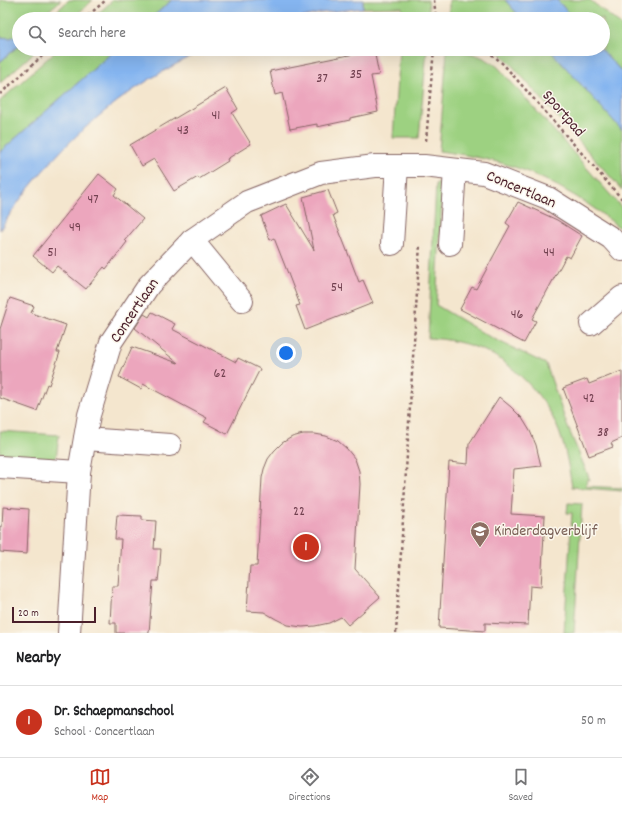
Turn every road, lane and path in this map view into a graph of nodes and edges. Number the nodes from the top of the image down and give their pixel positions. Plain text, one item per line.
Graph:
1 (106, 0) edge
2 (434, 0) edge
3 (92, 12) edge
4 (435, 12) edge
5 (42, 56) edge
6 (433, 56) edge
7 (494, 56) edge
8 (0, 94) edge
9 (397, 166) junction
10 (424, 166) junction
11 (455, 170) junction
12 (622, 199) edge
13 (420, 237) dead end
14 (192, 240) junction
15 (392, 244) dead end
16 (450, 244) dead end
17 (622, 250) edge
18 (622, 297) edge
19 (242, 302) dead end
20 (591, 324) dead end
21 (85, 439) junction
22 (170, 445) dead end
23 (0, 467) edge
24 (79, 472) junction
25 (69, 633) edge
26 (396, 633) edge

1 - 3 path
2 - 4 path
5 - 8 path
6 - 10 path
7 - 12 path, Sportpad
9 - 10 street, Concertlaan
9 - 14 street, Concertlaan
9 - 15 street
10 - 11 street, Concertlaan
11 - 16 street
11 - 17 street, Concertlaan
13 - 26 path
14 - 19 street
14 - 21 street, Concertlaan
18 - 20 street
21 - 22 street
21 - 24 street, Concertlaan
23 - 24 street
24 - 25 street, Concertlaan

